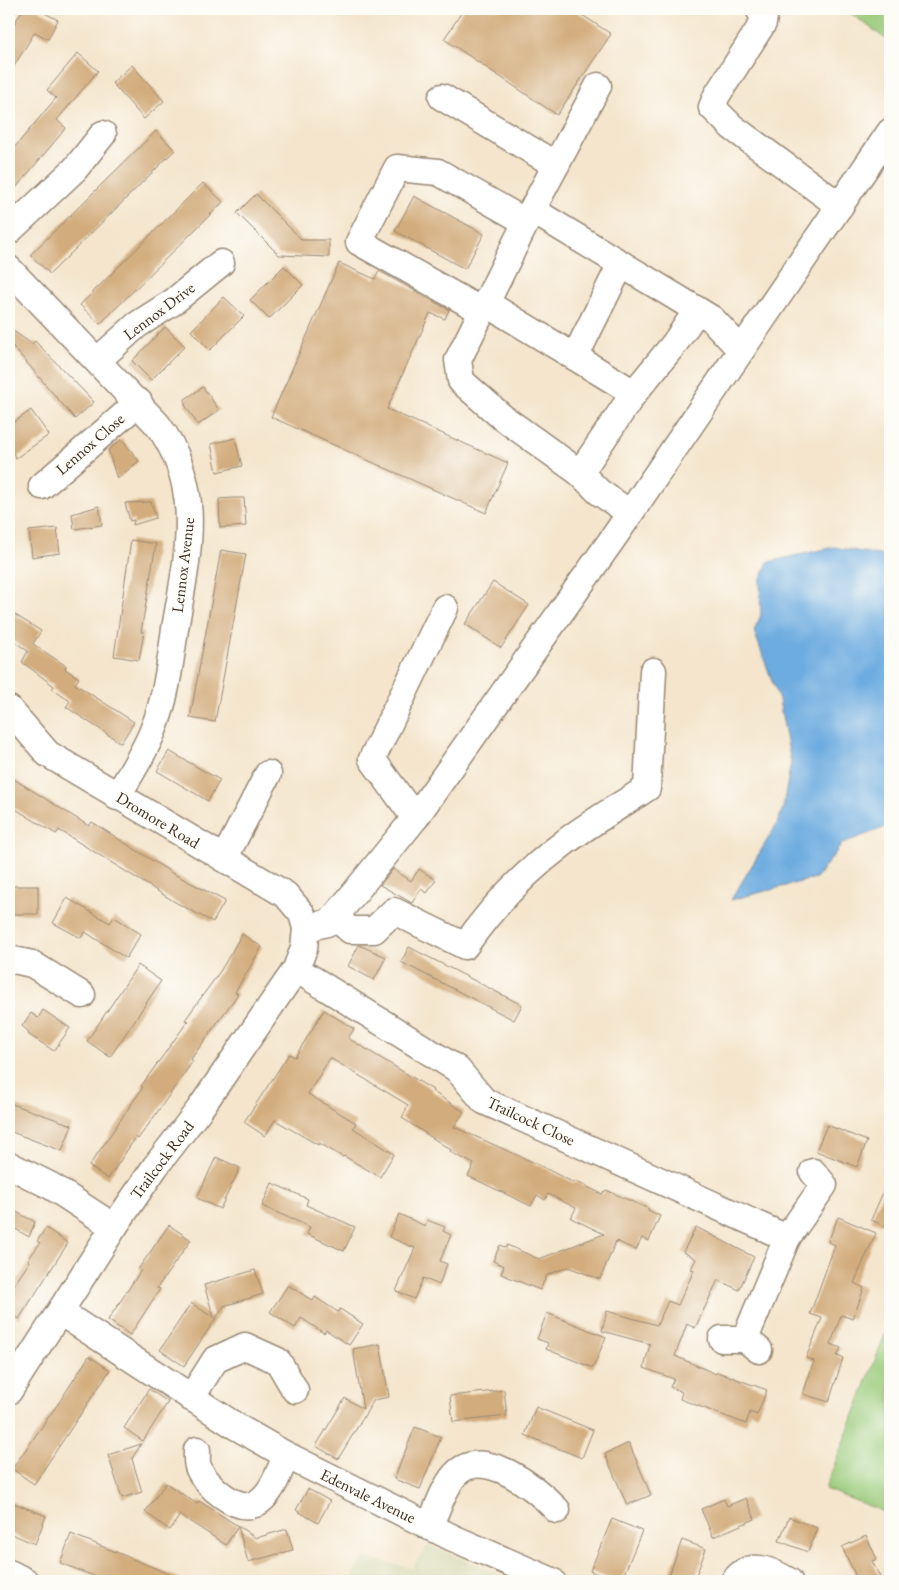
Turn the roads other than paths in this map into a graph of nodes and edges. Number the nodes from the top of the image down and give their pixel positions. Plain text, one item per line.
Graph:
1 (759, 9) edge
2 (598, 86) dead end
3 (442, 98) dead end
4 (890, 132) edge
5 (103, 134) dead end
6 (556, 165) junction
7 (840, 206) junction
8 (529, 216) junction
9 (9, 231) edge
10 (221, 263) dead end
11 (620, 264) junction
12 (9, 269) edge
13 (484, 307) junction
14 (697, 310) junction
15 (741, 350) junction
16 (575, 357) junction
17 (98, 360) junction
18 (634, 393) junction
19 (139, 402) junction
20 (580, 474) junction
21 (42, 486) dead end
22 (630, 513) junction
23 (445, 608) dead end
24 (653, 671) dead end
25 (9, 709) edge
26 (268, 774) dead end
27 (118, 797) junction
28 (415, 818) junction
29 (224, 859) junction
30 (335, 917) junction
31 (306, 928) junction
32 (9, 959) edge
33 (296, 968) junction
34 (82, 995) dead end
35 (9, 1165) edge
36 (825, 1183) dead end
37 (114, 1226) junction
38 (787, 1238) junction
39 (60, 1312) junction
40 (742, 1342) dead end
41 (295, 1390) dead end
42 (9, 1391) edge
43 (191, 1398) junction
44 (197, 1450) dead end
45 (286, 1455) junction
46 (557, 1510) dead end
47 (429, 1526) junction
48 (552, 1581) edge
49 (734, 1581) edge
50 (789, 1581) edge

1 - 7 street
2 - 6 street
3 - 6 street
4 - 7 street
5 - 9 street
6 - 8 street
7 - 15 street
8 - 11 street
8 - 13 street
8 - 13 street
10 - 17 street, Lennox Drive
11 - 14 street
11 - 16 street
12 - 17 street, Lennox Avenue
13 - 16 street
13 - 20 street
14 - 15 street
14 - 18 street
15 - 22 street
16 - 18 street
17 - 19 street, Lennox Avenue
18 - 20 street
19 - 21 street, Lennox Close
19 - 27 street, Lennox Avenue
20 - 22 street
22 - 28 street
23 - 28 street
24 - 30 street
25 - 27 street, Dromore Road
26 - 29 street
27 - 29 street, Dromore Road
28 - 30 street
29 - 31 street, Dromore Road
30 - 31 street
31 - 33 street, Trailcock Road
32 - 34 street
33 - 37 street, Trailcock Road
33 - 38 street, Trailcock Close
35 - 37 street
36 - 38 street
37 - 39 street, Trailcock Road
38 - 40 street
39 - 42 street, Trailcock Road
39 - 43 street, Edenvale Avenue
41 - 43 street
43 - 45 street, Edenvale Avenue
44 - 45 street
45 - 47 street, Edenvale Avenue
46 - 47 street
47 - 48 street, Edenvale Avenue
49 - 50 street

